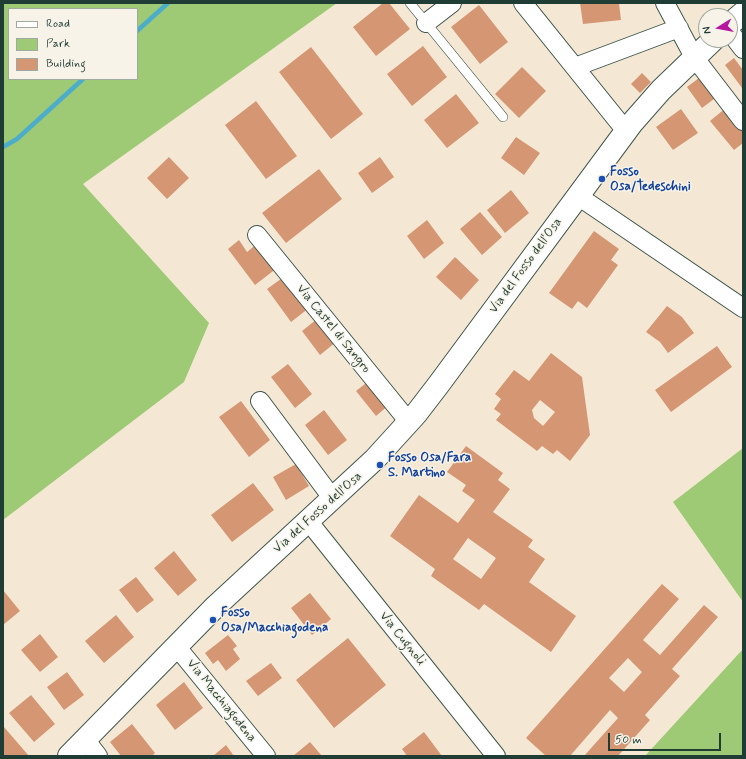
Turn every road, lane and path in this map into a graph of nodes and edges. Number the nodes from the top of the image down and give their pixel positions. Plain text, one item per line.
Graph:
1 (410, 3) edge
2 (452, 3) edge
3 (523, 3) edge
4 (665, 3) edge
5 (426, 23) junction
6 (679, 28) junction
7 (704, 48) edge
8 (694, 57) junction
9 (575, 67) junction
10 (503, 117) dead end
11 (743, 121) edge
12 (626, 131) junction
13 (578, 196) junction
14 (257, 235) dead end
15 (743, 308) edge
16 (260, 401) dead end
17 (409, 422) junction
18 (333, 499) junction
19 (309, 522) junction
20 (176, 646) junction
21 (91, 748) edge
22 (69, 756) edge
23 (266, 756) edge
24 (496, 756) edge

1 - 5 lane
2 - 5 street
3 - 9 street
4 - 6 street
5 - 10 lane
6 - 8 street
6 - 9 street
7 - 8 street, Via del Fosso dell'Osa
8 - 11 street
8 - 12 street, Via del Fosso dell'Osa
9 - 12 street
12 - 13 street, Via del Fosso dell'Osa
13 - 15 street
13 - 17 street, Via del Fosso dell'Osa
14 - 17 street, Via Castel di Sangro
16 - 18 street
17 - 18 street, Via del Fosso dell'Osa
18 - 19 street, Via del Fosso dell'Osa
19 - 20 street, Via del Fosso dell'Osa
19 - 24 street, Via Cugnoli
20 - 21 street, Via del Fosso dell'Osa
20 - 23 street, Via Macchiagodena
21 - 22 street, Via del Fosso dell'Osa

